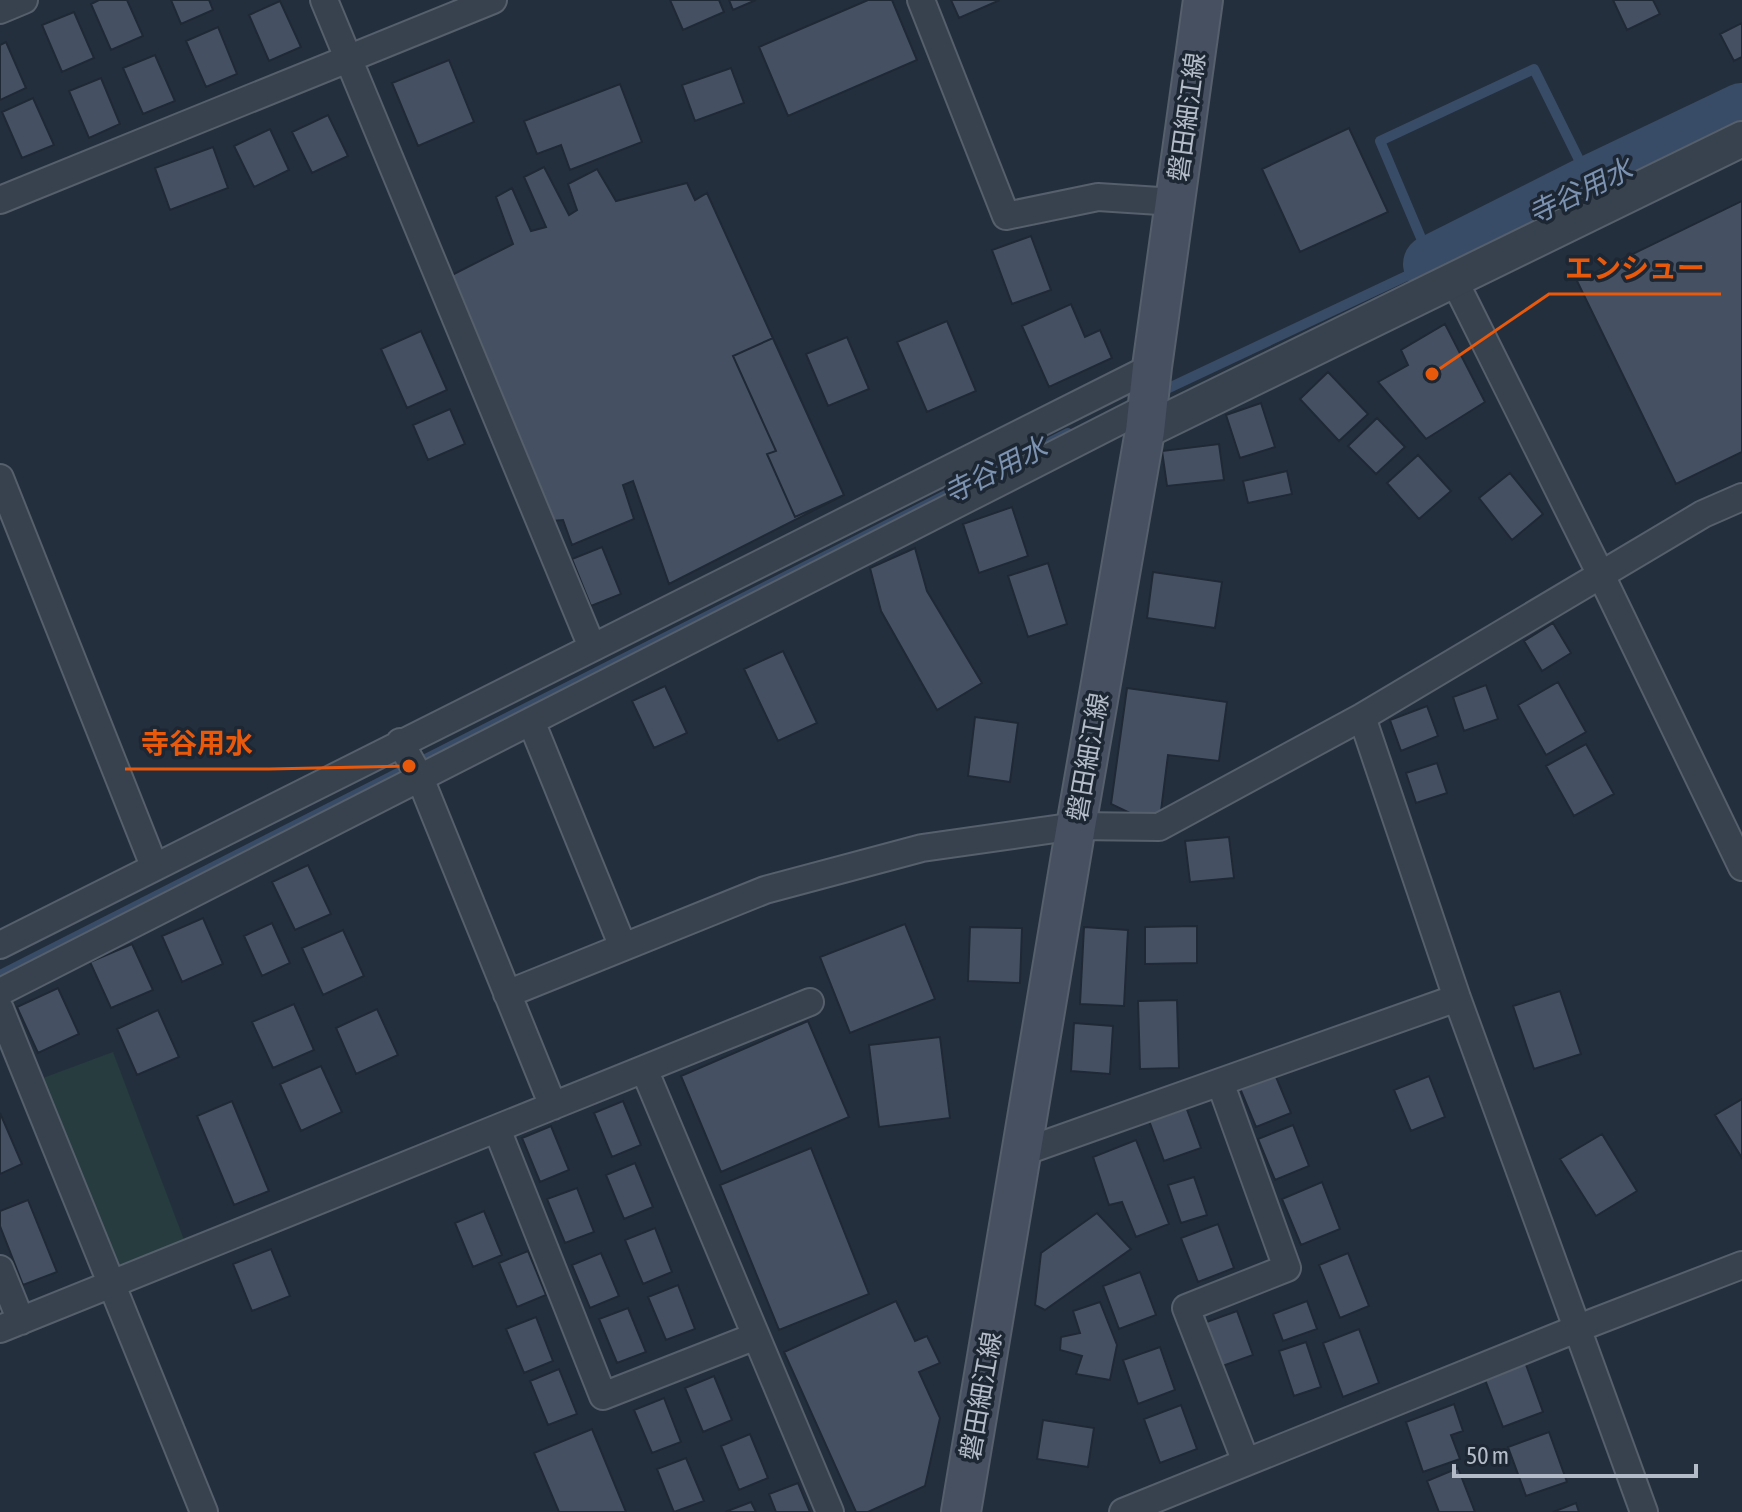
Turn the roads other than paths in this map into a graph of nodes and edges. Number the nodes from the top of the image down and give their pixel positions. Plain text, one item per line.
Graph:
1 (24, 0) edge
2 (324, 0) edge
3 (493, 0) edge
4 (921, 0) edge
5 (1203, 0) edge
6 (0, 10) edge
7 (348, 59) junction
8 (1742, 139) edge
9 (0, 200) edge
10 (1175, 202) junction
11 (1454, 280) junction
12 (1152, 367) junction
13 (1146, 419) junction
14 (0, 478) edge
15 (1742, 497) edge
16 (1601, 575) junction
17 (592, 647) junction
18 (1362, 717) junction
19 (531, 721) junction
20 (401, 744) junction
21 (419, 777) junction
22 (1076, 826) junction
23 (154, 866) junction
24 (1742, 867) edge
25 (0, 945) edge
26 (623, 947) junction
27 (0, 992) edge
28 (507, 994) junction
29 (1457, 998) junction
30 (810, 1002) dead end
31 (0, 1009) edge
32 (644, 1069) junction
33 (1220, 1082) junction
34 (553, 1106) junction
35 (497, 1129) junction
36 (1023, 1152) junction
37 (1742, 1265) edge
38 (0, 1269) edge
39 (111, 1284) junction
40 (10, 1325) edge
41 (1576, 1329) junction
42 (756, 1336) junction
43 (1246, 1462) junction
44 (204, 1512) edge
45 (830, 1512) edge
46 (961, 1512) edge
47 (1123, 1512) edge
48 (1644, 1512) edge

1 - 6 street
2 - 7 street
3 - 7 street
4 - 10 street
5 - 10 main road, 磐田細江線
7 - 9 street
7 - 17 street
8 - 11 street
10 - 12 main road, 磐田細江線
11 - 13 street
11 - 16 street
12 - 13 main road, 磐田細江線
12 - 17 street
13 - 19 street
13 - 22 main road, 磐田細江線
14 - 23 street
15 - 16 street
16 - 18 street
16 - 24 street
17 - 20 street
18 - 22 street
18 - 29 street
19 - 21 street
19 - 26 street
20 - 21 street
20 - 23 street
21 - 27 street
21 - 28 street
22 - 26 street
22 - 36 main road, 磐田細江線
23 - 25 street
26 - 28 street
28 - 34 street
29 - 33 street
29 - 41 street
30 - 32 street
31 - 39 street
32 - 34 street
32 - 42 street
33 - 36 street
33 - 43 street
34 - 35 street
35 - 39 street
35 - 42 street
36 - 46 main road, 磐田細江線
37 - 41 street
38 - 40 street
39 - 40 street
39 - 44 street
41 - 43 street
41 - 48 street
42 - 45 street
43 - 47 street

